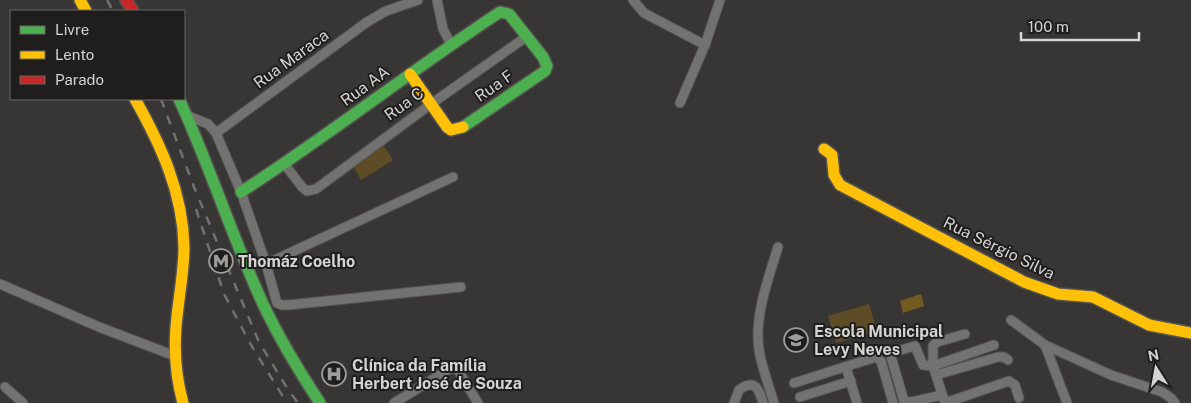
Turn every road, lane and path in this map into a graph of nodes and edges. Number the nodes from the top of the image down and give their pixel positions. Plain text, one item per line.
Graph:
1 (418, 0) edge
2 (437, 0) edge
3 (633, 0) edge
4 (720, 0) edge
5 (526, 37) junction
6 (451, 44) junction
7 (705, 45) junction
8 (410, 74) junction
9 (136, 100) edge
10 (179, 100) edge
11 (680, 102) dead end
12 (431, 104) junction
13 (186, 114) junction
14 (216, 133) junction
15 (824, 149) dead end
16 (285, 164) junction
17 (453, 177) dead end
18 (241, 192) junction
19 (778, 247) dead end
20 (266, 264) junction
21 (0, 284) edge
22 (461, 287) dead end
23 (1011, 320) dead end
24 (1191, 333) edge
25 (965, 334) dead end
26 (994, 345) dead end
27 (1045, 345) junction
28 (175, 356) junction
29 (1008, 360) dead end
30 (846, 367) junction
31 (935, 371) junction
32 (851, 381) junction
33 (794, 383) dead end
34 (6, 388) dead end
35 (800, 397) dead end
36 (1019, 398) dead end
37 (476, 400) edge
38 (944, 400) edge
39 (23, 403) edge
40 (183, 403) edge
41 (320, 403) edge
42 (394, 403) edge
43 (466, 403) edge
44 (734, 403) edge
45 (763, 403) edge
46 (774, 403) edge
47 (857, 403) edge
48 (893, 403) edge
49 (1067, 403) edge
50 (1175, 403) edge

1 - 14 street, Rua Maraca
2 - 6 street
3 - 7 street
4 - 7 street
5 - 6 street, Rua AA
5 - 12 street, Rua C
5 - 12 street, Rua F
6 - 8 street, Rua AA
7 - 11 street
8 - 12 street
8 - 16 street, Rua AA
9 - 28 street
10 - 13 street
12 - 16 street, Rua C
13 - 14 street
13 - 41 street
14 - 18 street
15 - 24 street, Rua Sérgio Silva
16 - 18 street, Rua AA
17 - 20 street
18 - 20 street
19 - 46 street
20 - 22 street
21 - 28 street
23 - 27 street
25 - 31 street
26 - 31 street
27 - 49 street
27 - 50 street
28 - 40 street
29 - 31 street
30 - 32 street
30 - 33 street
30 - 48 street
31 - 38 street
31 - 38 street
32 - 35 street
32 - 47 street
34 - 39 street
36 - 38 street
37 - 42 street
37 - 43 street
44 - 45 street

